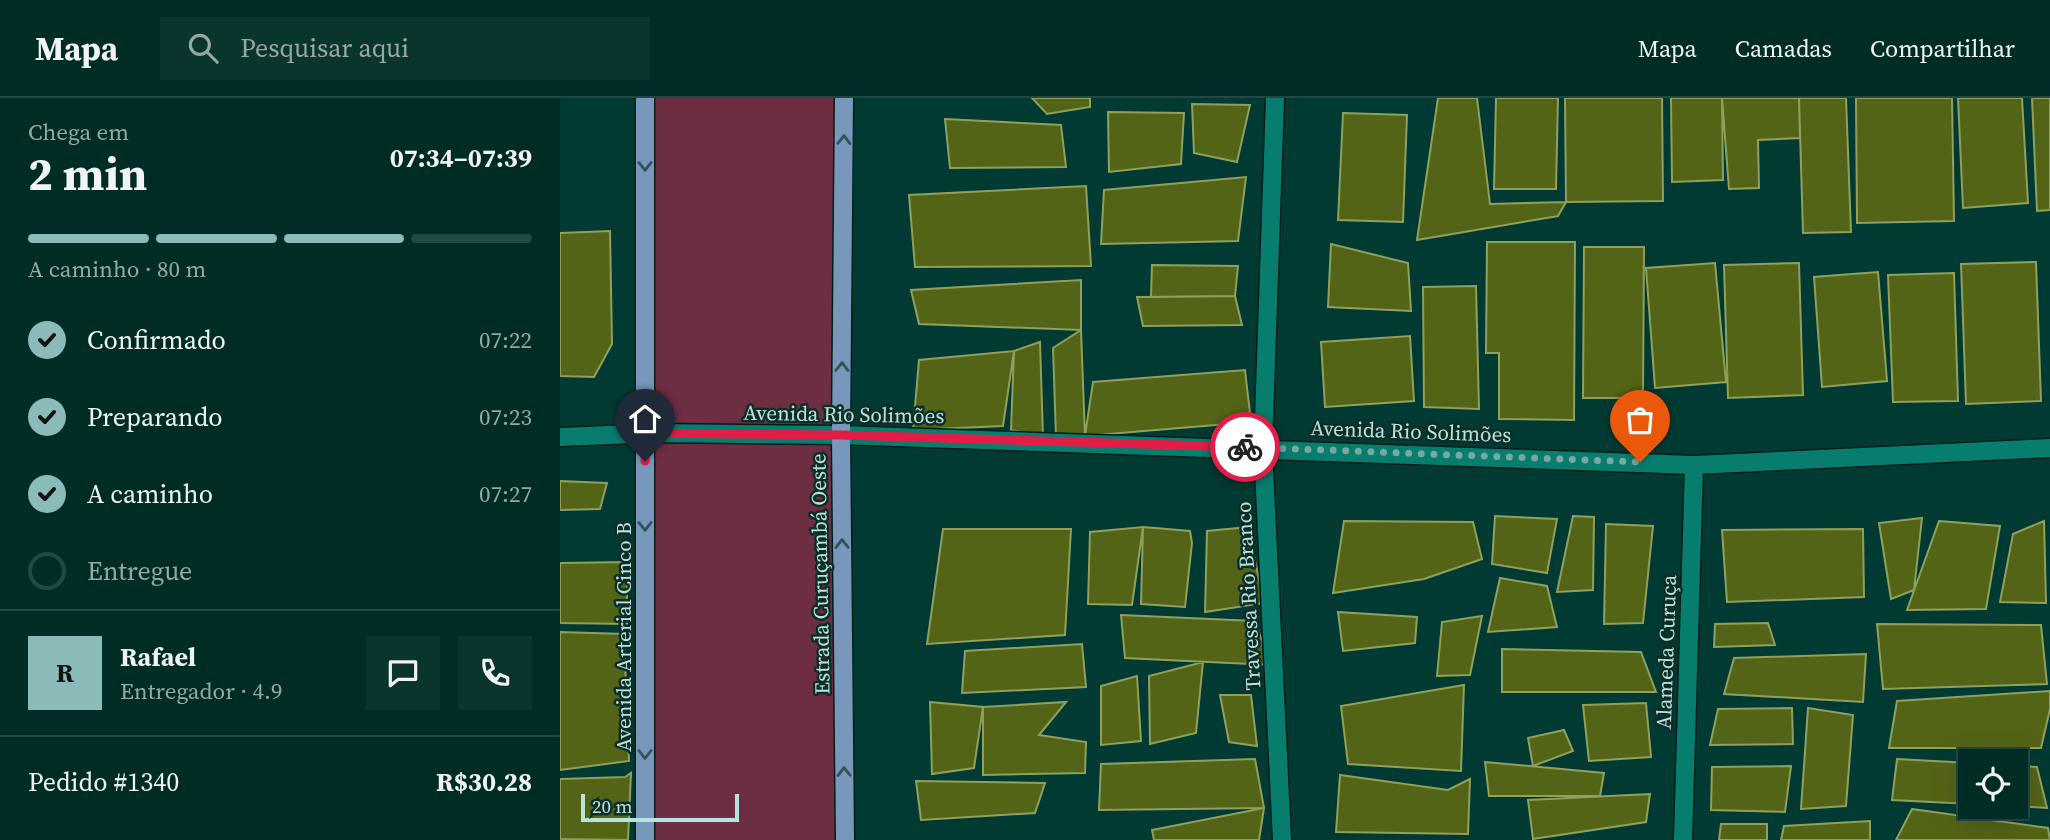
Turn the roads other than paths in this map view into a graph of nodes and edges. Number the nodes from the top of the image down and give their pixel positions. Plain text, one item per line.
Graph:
1 (645, 98) edge
2 (844, 98) edge
3 (1275, 98) edge
4 (645, 433) junction
5 (841, 435) junction
6 (560, 437) edge
7 (1263, 448) junction
8 (2050, 448) edge
9 (1694, 464) junction
10 (645, 840) edge
11 (845, 840) edge
12 (1282, 840) edge
13 (1683, 840) edge

1 -> 4 main road, Avenida Arterial Cinco B
5 -> 2 main road, Estrada Curuçambá Oeste
3 - 7 street, Travessa Rio Branco
4 - 5 street, Avenida Rio Solimões
4 - 6 street, Avenida Rio Solimões
4 -> 10 main road, Avenida Arterial Cinco B
5 - 7 street, Avenida Rio Solimões
11 -> 5 main road, Estrada Curuçambá Oeste
7 - 9 street, Avenida Rio Solimões
7 - 12 street, Travessa Rio Branco
8 - 9 street, Avenida Rio Solimões
9 - 13 street, Alameda Curuça

